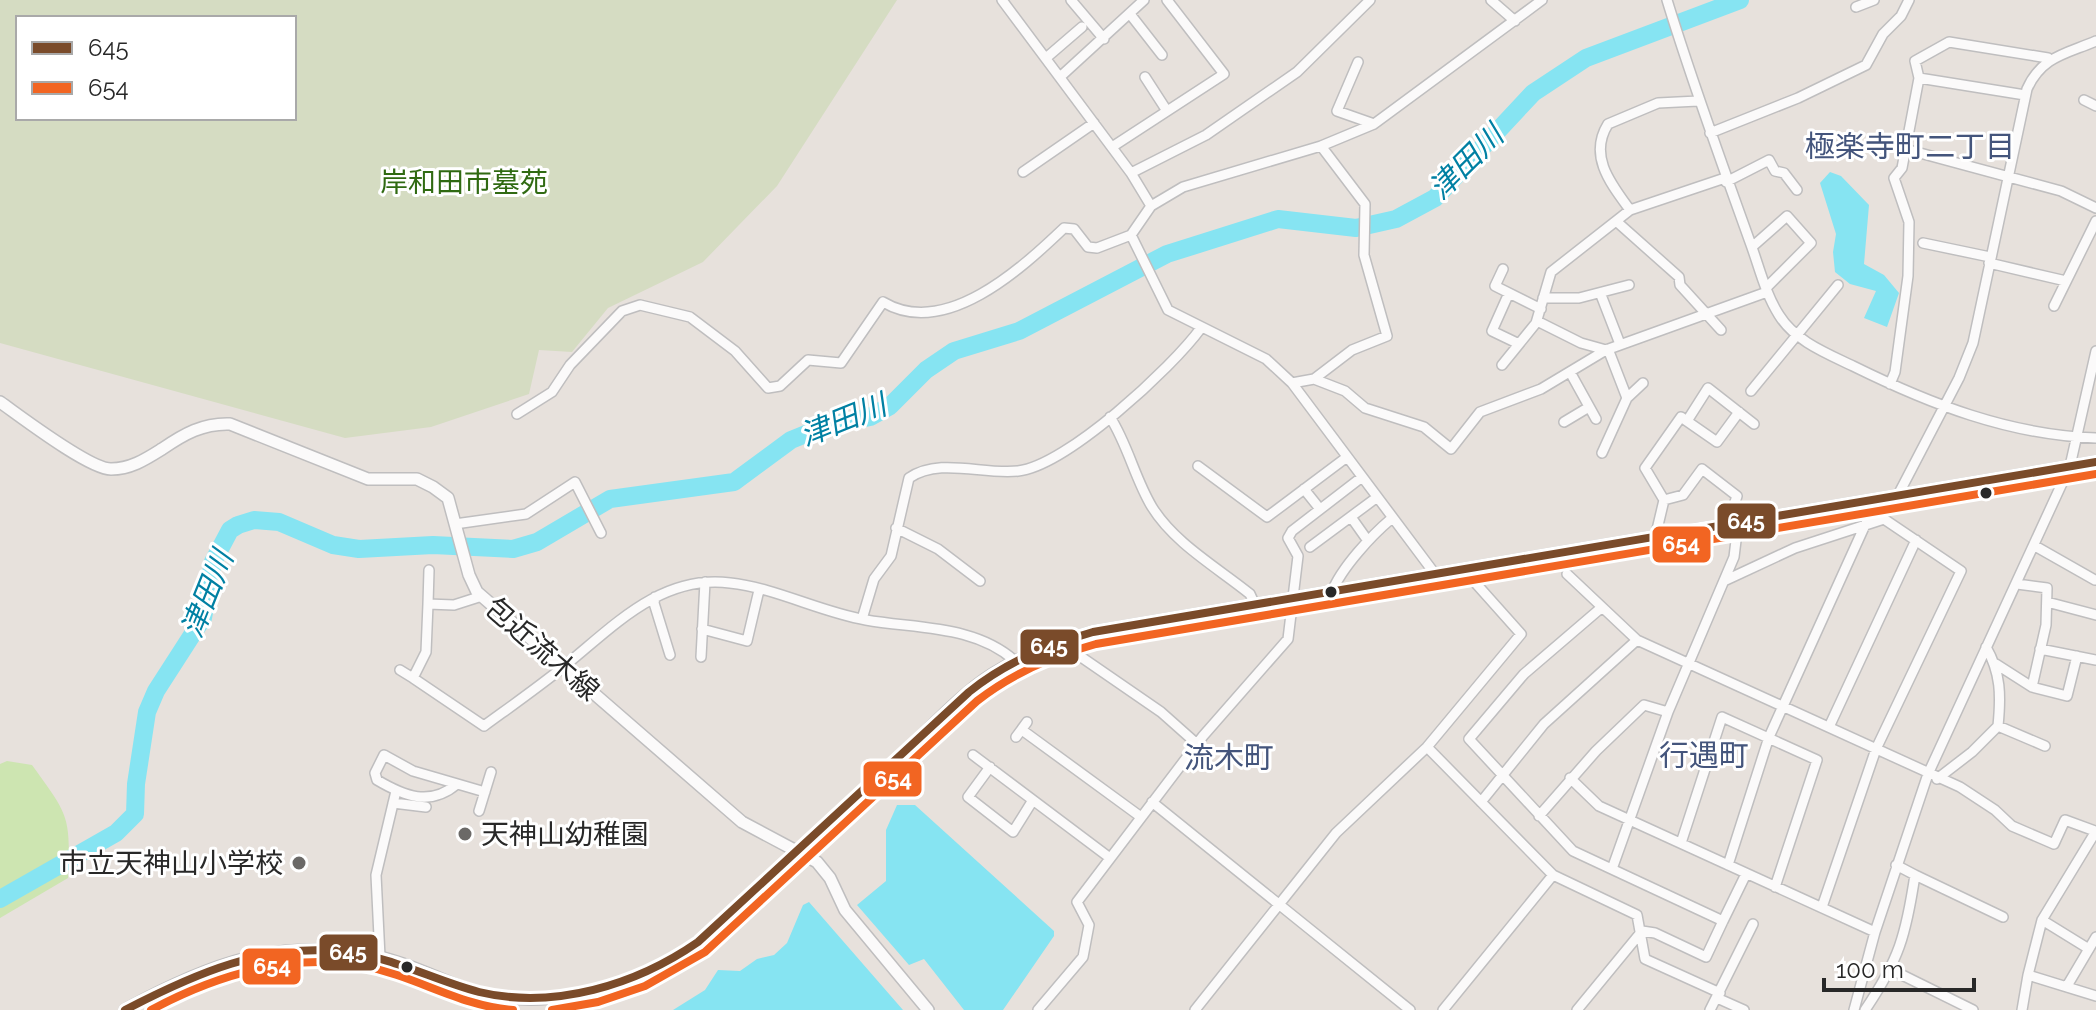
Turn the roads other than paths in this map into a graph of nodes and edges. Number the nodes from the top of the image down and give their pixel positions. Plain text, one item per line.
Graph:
1 (1071, 0) edge
2 (1144, 0) edge
3 (1167, 0) edge
4 (1370, 0) edge
5 (1491, 0) edge
6 (1542, 0) edge
7 (1874, 0) edge
8 (1909, 0) edge
9 (1004, 1) edge
10 (1668, 4) edge
11 (1856, 7) dead end
12 (1130, 14) junction
13 (1515, 21) junction
14 (1082, 27) dead end
15 (1104, 39) junction
16 (2096, 41) edge
17 (1162, 55) dead end
18 (1046, 58) junction
19 (2048, 58) junction
20 (1358, 62) dead end
21 (1060, 77) junction
22 (1145, 77) dead end
23 (1919, 78) junction
24 (2025, 95) junction
25 (2084, 100) dead end
26 (1698, 101) junction
27 (2096, 106) edge
28 (1167, 111) junction
29 (1094, 123) junction
30 (1374, 124) junction
31 (1710, 133) junction
32 (1321, 146) junction
33 (1112, 147) junction
34 (1905, 149) junction
35 (1023, 172) dead end
36 (1131, 173) junction
37 (2007, 179) junction
38 (1726, 180) junction
39 (1797, 190) dead end
40 (1151, 206) junction
41 (2096, 208) edge
42 (1630, 210) junction
43 (1616, 221) junction
44 (2096, 221) edge
45 (1131, 235) junction
46 (1923, 243) dead end
47 (1752, 247) junction
48 (1990, 260) junction
49 (1503, 269) dead end
50 (2066, 281) junction
51 (1629, 285) dead end
52 (1838, 285) dead end
53 (1767, 290) junction
54 (1509, 293) junction
55 (1601, 295) junction
56 (1543, 298) junction
57 (2054, 306) dead end
58 (1541, 309) junction
59 (1704, 314) junction
60 (1537, 321) junction
61 (1201, 328) junction
62 (1721, 330) dead end
63 (1795, 334) junction
64 (1517, 343) junction
65 (1620, 344) junction
66 (1607, 349) junction
67 (2096, 351) edge
68 (1502, 365) dead end
69 (1570, 372) junction
70 (1314, 379) junction
71 (1292, 383) junction
72 (1643, 383) dead end
73 (1890, 384) junction
74 (1751, 391) dead end
75 (1627, 398) junction
76 (0, 402) edge
77 (1589, 407) junction
78 (1942, 407) junction
79 (1739, 412) junction
80 (517, 414) dead end
81 (1110, 417) junction
82 (1596, 419) dead end
83 (1687, 421) junction
84 (1564, 422) dead end
85 (1754, 424) dead end
86 (2077, 438) junction
87 (2096, 438) edge
88 (1602, 453) dead end
89 (1347, 457) junction
90 (2096, 462) edge
91 (1198, 466) dead end
92 (2070, 466) junction
93 (1362, 477) junction
94 (1304, 489) junction
95 (1898, 495) junction
96 (1376, 498) junction
97 (1664, 500) junction
98 (1320, 509) junction
99 (1351, 517) junction
100 (1391, 519) junction
101 (1866, 523) junction
102 (1732, 525) junction
103 (456, 528) junction
104 (896, 528) junction
105 (601, 533) dead end
106 (1655, 538) junction
107 (1916, 540) junction
108 (1368, 541) junction
109 (2035, 546) junction
110 (1310, 547) dead end
111 (1463, 569) junction
112 (429, 570) dead end
113 (1435, 574) junction
114 (1567, 574) dead end
115 (2095, 580) edge
116 (980, 581) dead end
117 (1724, 581) junction
118 (705, 582) junction
119 (2017, 584) junction
120 (759, 590) junction
121 (1332, 592) junction
122 (482, 596) junction
123 (655, 597) junction
124 (1292, 598) junction
125 (2047, 602) junction
126 (428, 604) junction
127 (1255, 605) junction
128 (1601, 608) junction
129 (2096, 615) edge
130 (862, 619) junction
131 (702, 629) junction
132 (1637, 640) junction
133 (1063, 641) junction
134 (1986, 647) junction
135 (2040, 649) junction
136 (670, 655) dead end
137 (2077, 656) junction
138 (701, 657) dead end
139 (2096, 660) edge
140 (1015, 661) junction
141 (1689, 664) junction
142 (1996, 664) junction
143 (562, 668) junction
144 (400, 670) dead end
145 (413, 678) junction
146 (2032, 687) junction
147 (1783, 706) junction
148 (1668, 712) junction
149 (1998, 726) junction
150 (1829, 727) junction
151 (1022, 730) dead end
152 (1769, 737) junction
153 (1197, 744) junction
154 (2045, 746) dead end
155 (1427, 747) junction
156 (1876, 749) junction
157 (973, 755) dead end
158 (990, 767) junction
159 (491, 772) dead end
160 (1501, 776) junction
161 (1932, 776) junction
162 (1570, 778) junction
163 (457, 784) junction
164 (396, 791) junction
165 (485, 792) junction
166 (1033, 800) junction
167 (1152, 802) junction
168 (1481, 802) junction
169 (393, 803) junction
170 (426, 807) dead end
171 (479, 811) dead end
172 (1539, 816) junction
173 (1141, 817) junction
174 (1631, 820) junction
175 (2096, 831) edge
176 (1681, 843) junction
177 (800, 853) junction
178 (1110, 858) junction
179 (1728, 865) junction
180 (1896, 865) junction
181 (1612, 869) junction
182 (1746, 874) junction
183 (1553, 875) junction
184 (1915, 875) junction
185 (1775, 887) junction
186 (1279, 905) junction
187 (1822, 907) junction
188 (2003, 917) dead end
189 (2042, 920) junction
190 (1723, 921) junction
191 (1753, 924) dead end
192 (1642, 931) junction
193 (1875, 932) junction
194 (2096, 937) edge
195 (2089, 949) junction
196 (380, 957) junction
197 (1892, 970) junction
198 (2028, 975) junction
199 (2067, 986) junction
200 (1719, 995) junction
201 (2096, 996) edge
202 (125, 1010) edge
203 (928, 1010) edge
204 (1038, 1010) edge
205 (1195, 1010) edge
206 (1410, 1010) edge
207 (1443, 1010) edge
208 (1577, 1010) edge
209 (1710, 1010) edge
210 (1744, 1010) edge
211 (1854, 1010) edge
212 (1865, 1010) edge
213 (1973, 1010) edge
214 (2022, 1010) edge

1 - 15 street
2 - 12 street
3 - 28 street
4 - 36 street
5 - 13 street
6 - 13 street
7 - 11 street
8 - 31 street
9 - 18 street
10 - 26 street
12 - 15 street
12 - 17 street
13 - 30 street
14 - 18 street
15 - 21 street
16 - 19 street
18 - 21 street
19 - 23 street
19 - 24 street
20 - 30 street
21 - 29 street
22 - 28 street
23 - 24 street
23 - 34 street
24 - 37 street
25 - 27 street
26 - 31 street
26 - 42 street
28 - 33 street
29 - 33 street
29 - 35 street
30 - 32 street
31 - 38 street
32 - 40 street
32 - 70 street
33 - 36 street
34 - 37 street
34 - 73 street
36 - 40 street
37 - 41 street
37 - 48 street
38 - 39 street
38 - 42 street
38 - 47 street
40 - 45 street
42 - 43 street
43 - 56 street
43 - 59 street
44 - 50 street
45 - 61 street
45 - 80 street
46 - 48 street
47 - 53 street
47 - 53 street
48 - 50 street
48 - 78 street
49 - 54 street
50 - 57 street
51 - 55 street
52 - 63 street
53 - 59 street
53 - 63 street
54 - 58 street
54 - 64 street
55 - 56 street
55 - 65 street
56 - 58 street
58 - 60 street
59 - 62 street
59 - 65 street
60 - 64 street
60 - 66 street
61 - 71 street
61 - 81 street
63 - 73 street
63 - 74 street
64 - 68 street
65 - 66 street
66 - 69 street
66 - 75 street
67 - 86 street
69 - 70 street
69 - 77 street
70 - 71 street
71 - 89 street
72 - 75 street
73 - 78 street
75 - 88 street
76 - 103 street, 包近流木線
77 - 82 street
77 - 84 street
78 - 86 street
78 - 95 street
79 - 83 street
79 - 83 street
79 - 85 street
81 - 104 street
81 - 127 street
83 - 97 street
86 - 87 street
86 - 92 street
89 - 93 street
89 - 94 street
90 - 92 street
91 - 94 street
92 - 95 street
92 - 109 street
93 - 96 street
93 - 98 street
94 - 98 street
95 - 102 street
96 - 99 street
96 - 100 street
97 - 102 street
97 - 106 street
98 - 124 street
99 - 108 street
99 - 110 street
100 - 108 street
100 - 113 street
101 - 107 street
101 - 117 street
101 - 147 street
102 - 106 street
102 - 117 street
103 - 105 street
103 - 122 street, 包近流木線
104 - 116 street
104 - 130 street
106 - 111 street
107 - 150 street
107 - 156 street
108 - 121 street
109 - 115 street
109 - 119 street
111 - 113 street
111 - 155 street
112 - 126 street
113 - 121 street
114 - 128 street
117 - 141 street
118 - 120 street
118 - 123 street
118 - 131 street
119 - 125 street
119 - 134 street
120 - 130 street
120 - 131 street
121 - 124 street
122 - 126 street
122 - 143 street, 包近流木線
123 - 136 street
123 - 143 street
124 - 127 street
124 - 153 street
125 - 129 street
125 - 135 street
126 - 145 street
127 - 133 street
128 - 132 street
128 - 160 street
130 - 140 street
131 - 138 street
132 - 141 street
132 - 160 street
133 - 140 street
133 - 153 street
134 - 142 street
134 - 161 street
135 - 137 street
135 - 146 street
137 - 139 street
137 - 146 street
140 - 177 street
141 - 147 street
141 - 148 street
142 - 146 street
142 - 149 street
143 - 145 street
143 - 177 street, 包近流木線
144 - 145 street
147 - 150 street
147 - 152 street
148 - 162 street
148 - 174 street
149 - 154 street
149 - 161 street
150 - 156 street
151 - 173 street
152 - 176 street
152 - 179 street
152 - 185 street
153 - 167 street
155 - 168 street
155 - 186 street
156 - 161 street
156 - 187 street
157 - 158 street
158 - 166 street
158 - 166 street
159 - 165 street
160 - 168 street
160 - 172 street
161 - 175 street
161 - 180 street
162 - 172 street
162 - 174 street
163 - 164 street
163 - 164 street
163 - 165 street
164 - 169 street
165 - 171 street
166 - 178 street
167 - 173 street
167 - 186 street
168 - 183 street
169 - 170 street
169 - 196 street
172 - 181 street
173 - 178 street
174 - 176 street
174 - 181 street
175 - 189 street
176 - 179 street
177 - 196 street
177 - 203 street, 包近流木線
178 - 204 street
179 - 182 street
180 - 184 street
180 - 193 street
181 - 190 street
182 - 185 street
182 - 190 street
183 - 192 street
183 - 207 street
184 - 188 street
184 - 197 street
185 - 187 street
186 - 205 street
186 - 206 street
187 - 193 street
189 - 195 street
189 - 198 street
190 - 192 street
191 - 200 street
192 - 200 street
192 - 208 street
193 - 211 street
194 - 195 street
195 - 199 street
196 - 202 street
197 - 212 street
197 - 213 street
198 - 199 street
198 - 214 street
199 - 201 street
200 - 209 street
200 - 210 street

